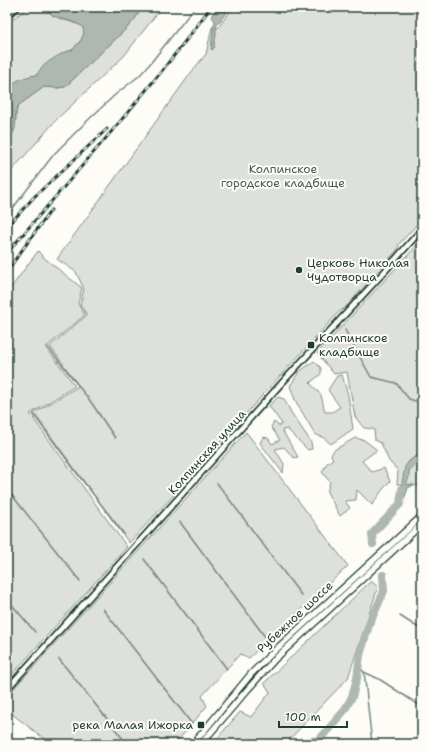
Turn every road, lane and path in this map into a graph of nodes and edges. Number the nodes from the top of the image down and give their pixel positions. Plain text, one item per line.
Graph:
1 (18, 7) edge
2 (7, 15) edge
3 (422, 229) edge
4 (422, 516) edge
5 (422, 524) edge
6 (242, 684) junction
7 (7, 689) edge
8 (248, 689) junction
9 (236, 692) junction
10 (242, 696) junction
11 (193, 744) edge
12 (201, 744) edge

1 - 2 street
3 - 7 street, Колпинская улица
4 - 6 main road, Рубежное шоссе
5 - 8 main road, Рубежное шоссе
6 - 8 street
6 - 9 main road, Рубежное шоссе
8 - 10 main road, Рубежное шоссе
9 - 10 street
9 - 11 main road, Рубежное шоссе
10 - 12 main road, Рубежное шоссе

